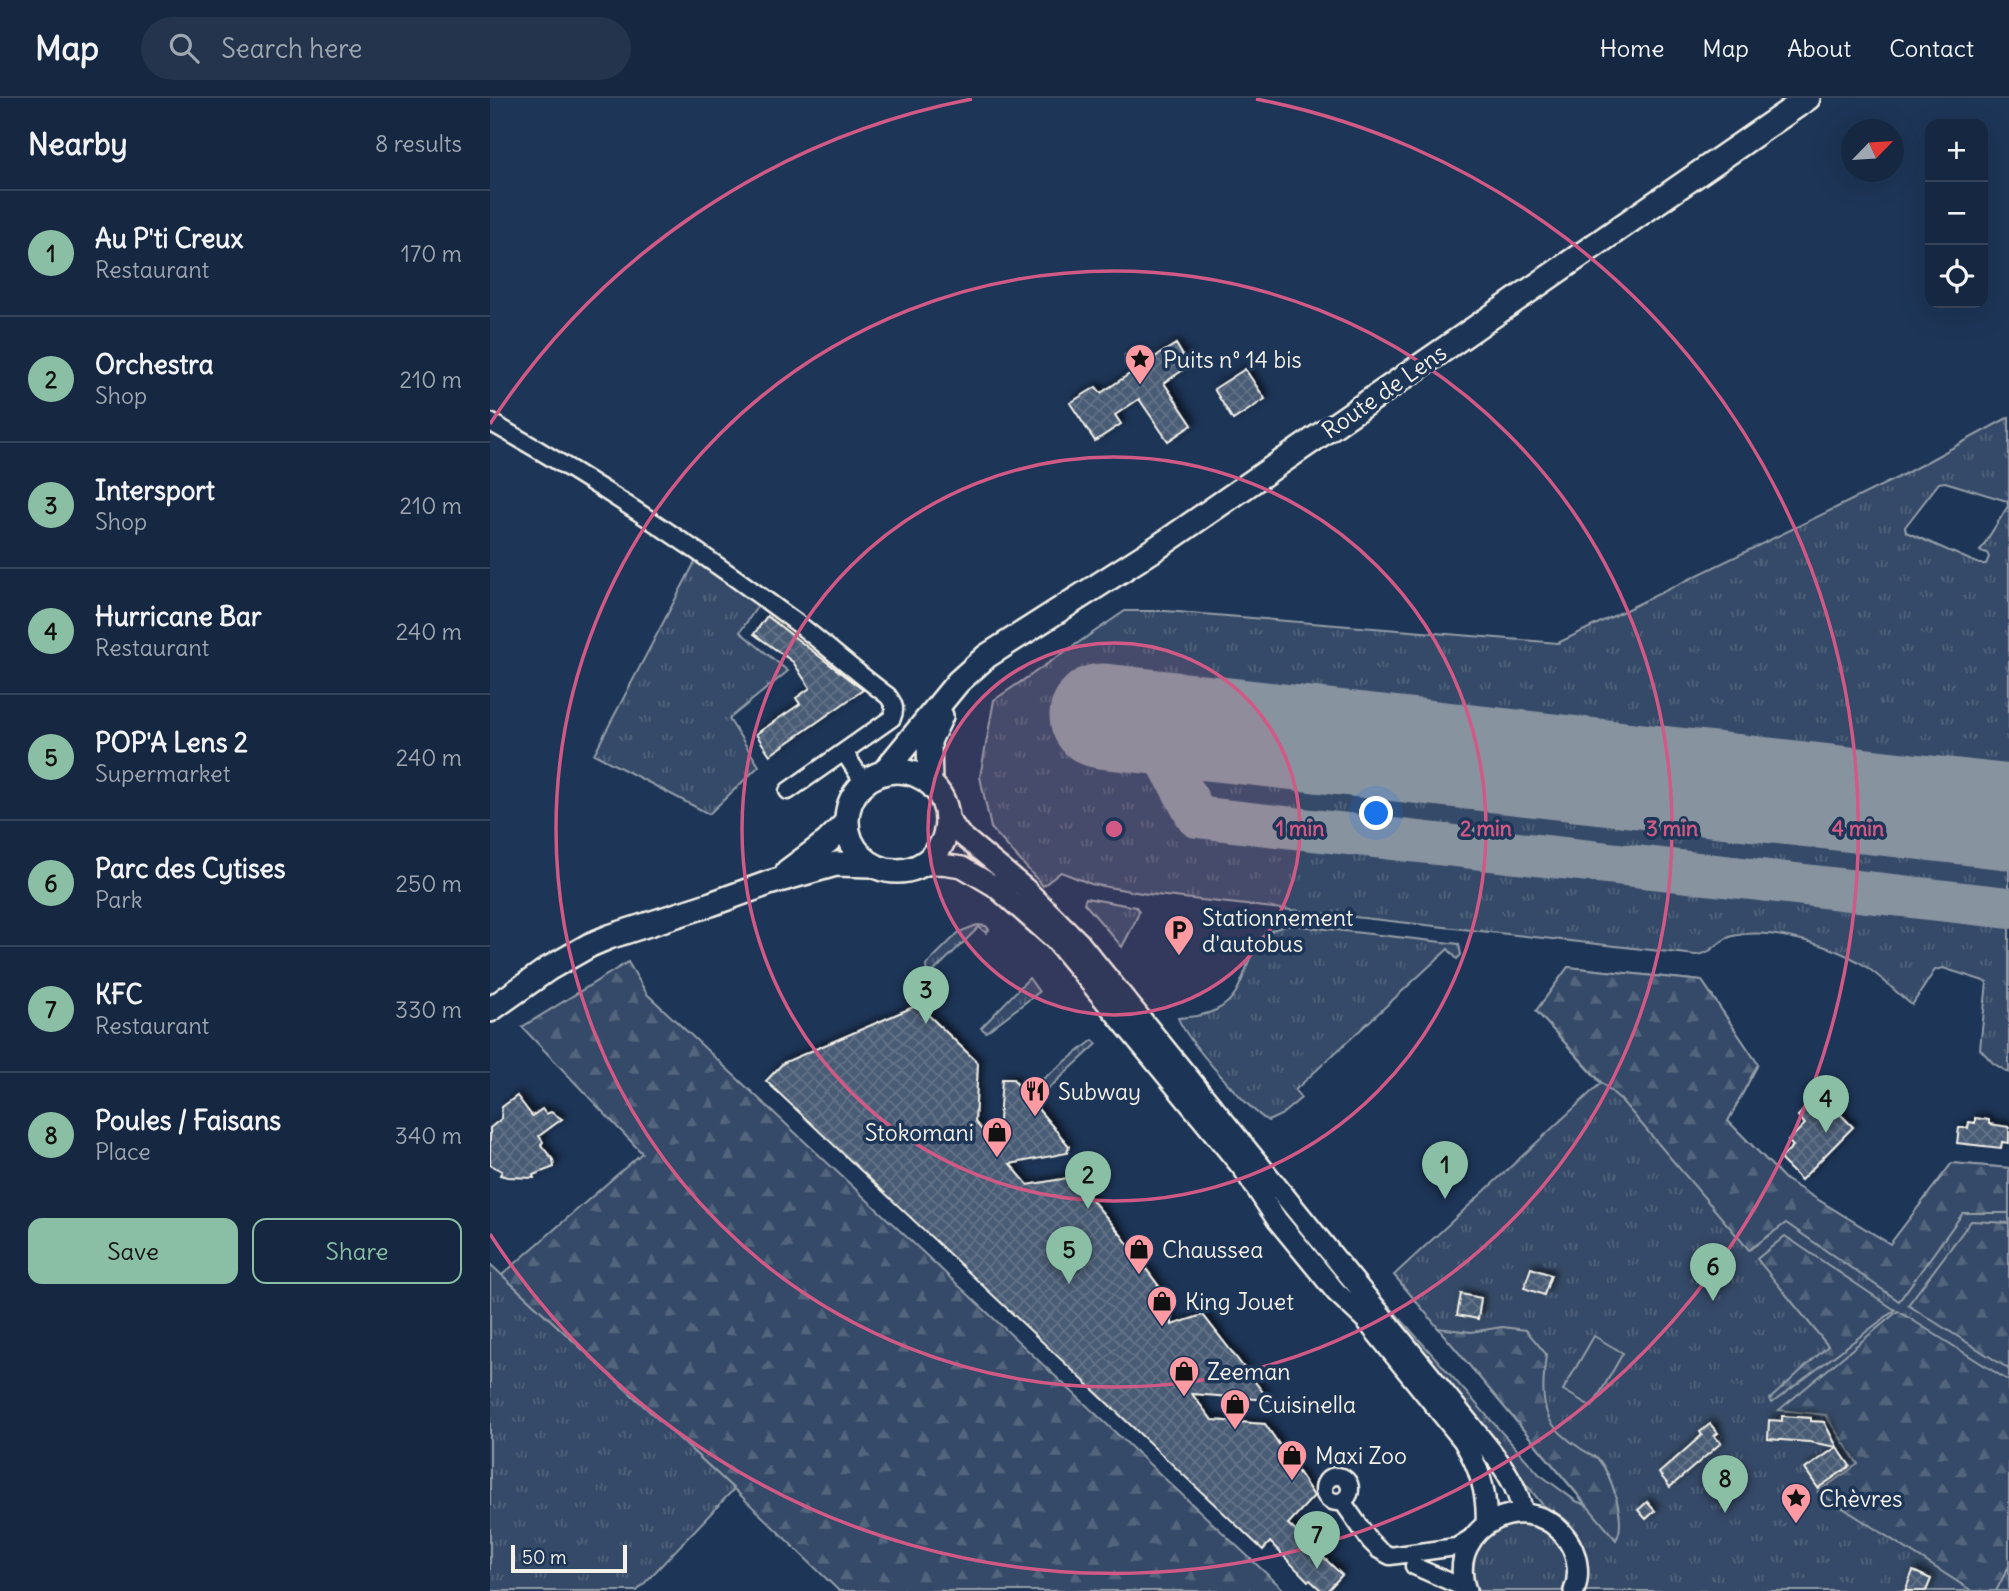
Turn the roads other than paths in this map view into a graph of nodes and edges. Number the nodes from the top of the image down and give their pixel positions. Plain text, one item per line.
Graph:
1 (1808, 98) edge
2 (490, 422) edge
3 (958, 682) junction
4 (844, 752) junction
5 (874, 777) junction
6 (930, 783) junction
7 (788, 791) dead end
8 (947, 816) junction
9 (847, 822) junction
10 (872, 865) junction
11 (923, 865) junction
12 (769, 883) junction
13 (490, 1010) edge
14 (1342, 1501) dead end
15 (1523, 1513) junction
16 (1480, 1531) junction
17 (1414, 1566) dead end
18 (1465, 1589) edge
19 (1576, 1589) edge

1 - 3 main road, Route de Lens
2 - 4 street
3 - 5 main road, Route de Lens
3 - 6 main road, Route de Lens
4 - 5 street
4 - 7 street
5 - 6 main road
5 - 9 main road
6 - 8 main road
8 - 11 main road
8 - 15 street
9 - 10 main road
9 - 12 main road
10 - 11 main road
10 - 12 main road
11 - 16 street
12 - 13 main road
14 - 16 street
15 - 16 street
15 - 19 street
16 - 18 street
17 - 18 street

